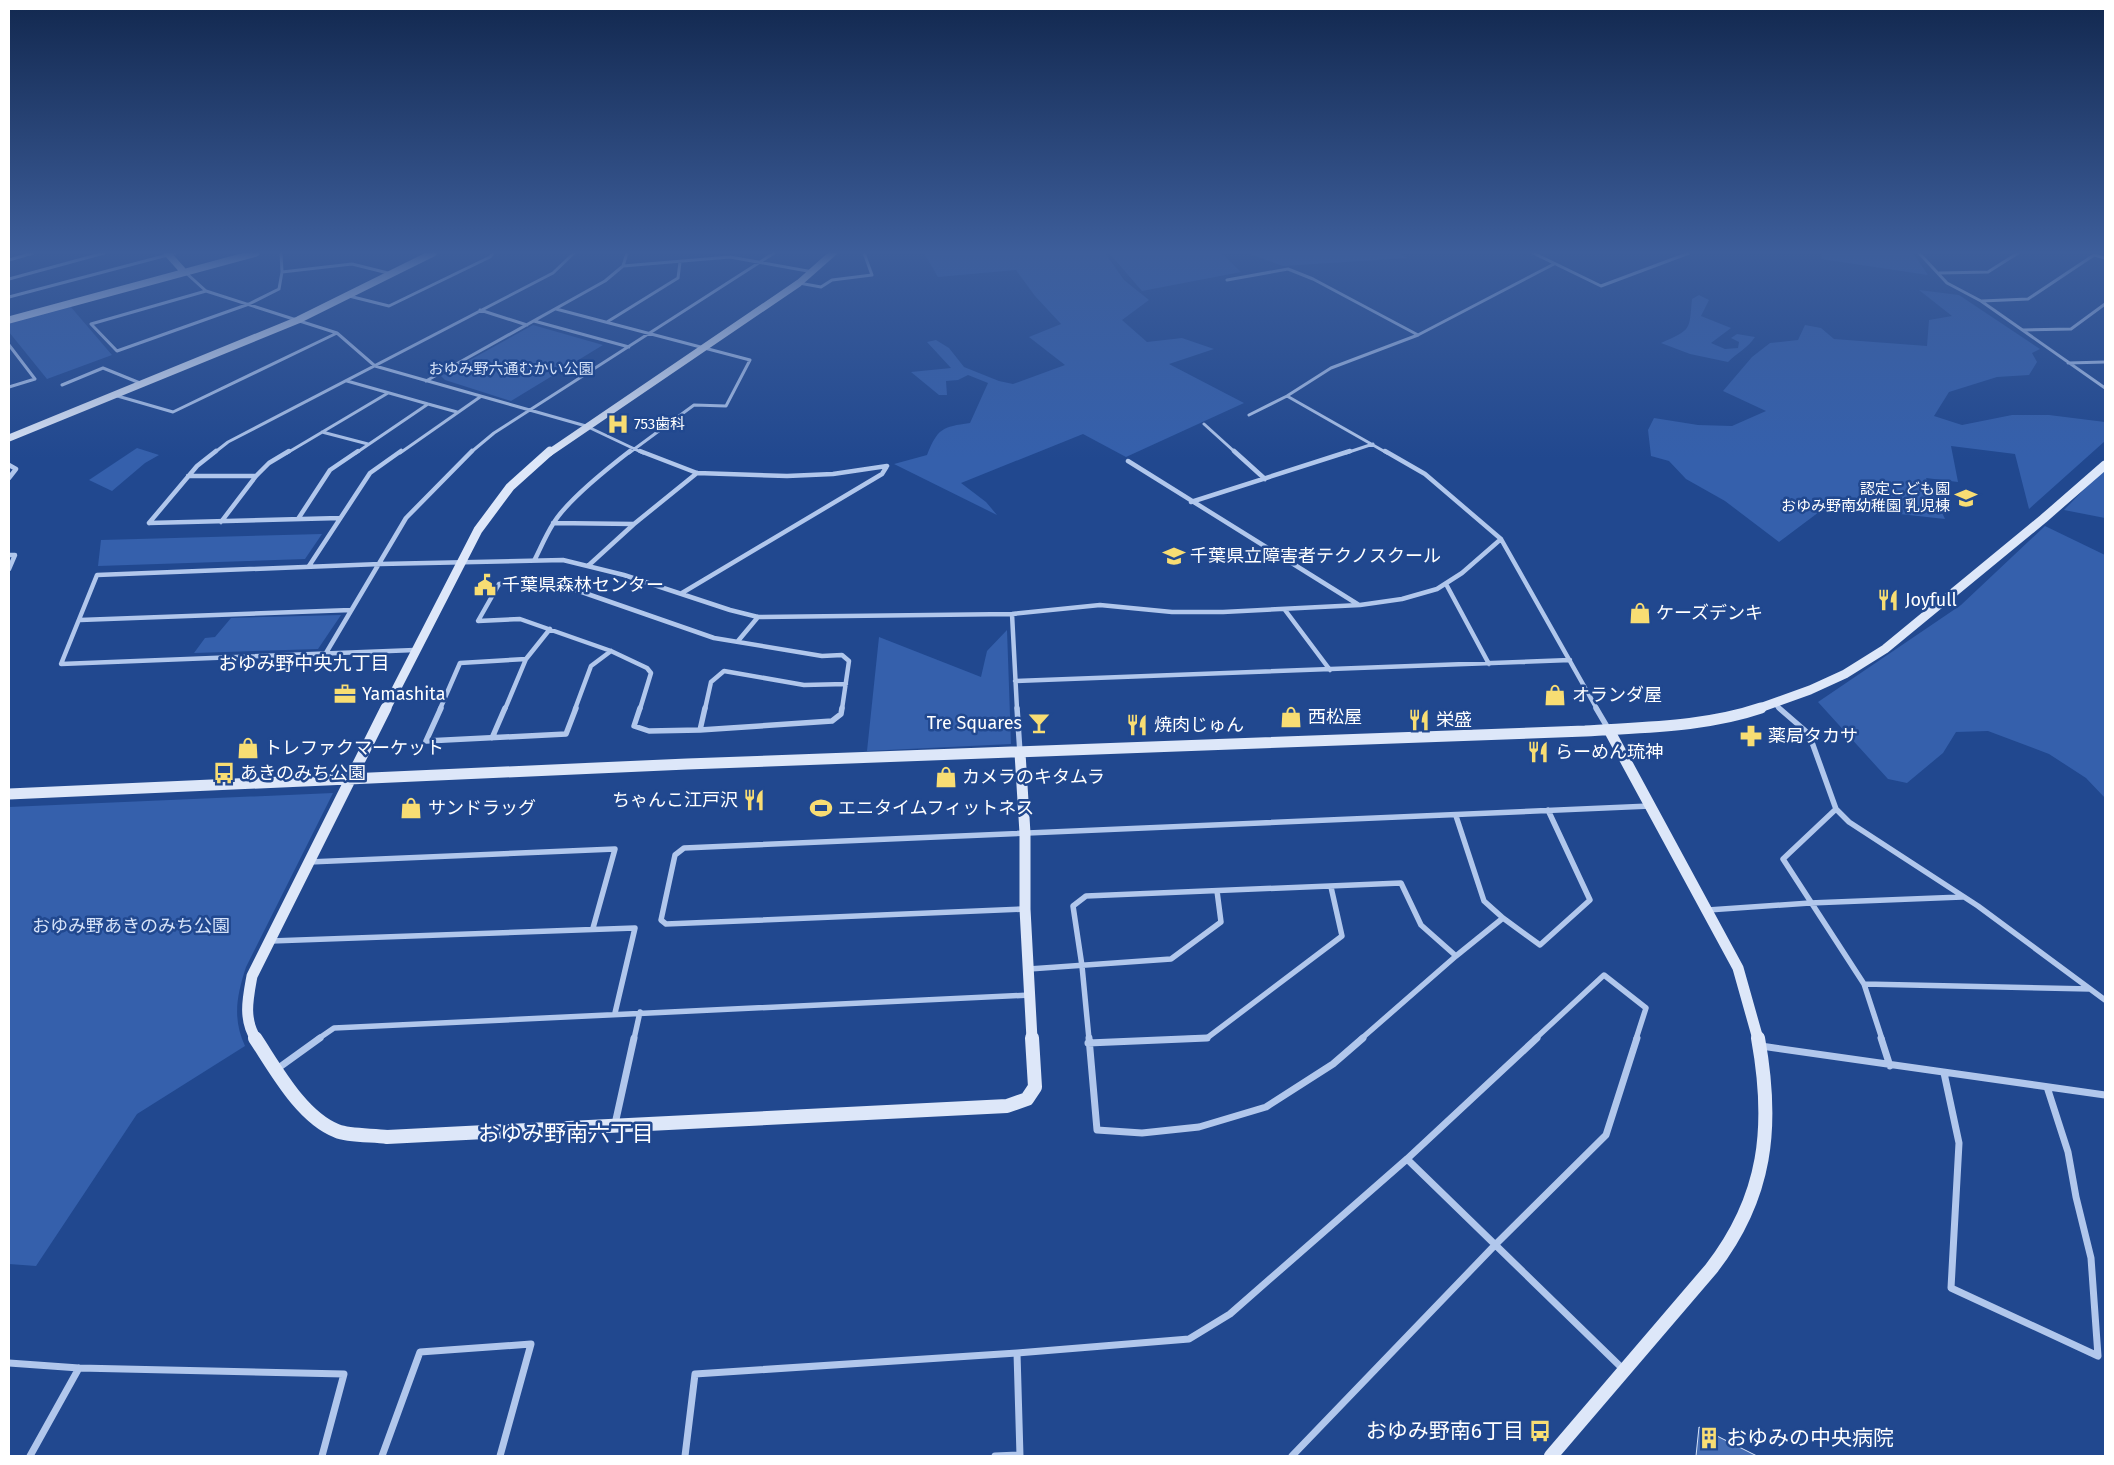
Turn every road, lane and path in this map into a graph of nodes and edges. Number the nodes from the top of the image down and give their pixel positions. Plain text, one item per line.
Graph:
1 (101, 321) edge
2 (201, 321) edge
3 (295, 321) edge
4 (302, 321) edge
5 (459, 321) edge
6 (516, 321) edge
7 (534, 321) edge
8 (535, 321) edge
9 (668, 321) edge
10 (743, 321) edge
11 (1393, 321) edge
12 (1444, 321) edge
13 (2010, 321) edge
14 (2081, 321) edge
15 (607, 322) edge
16 (527, 325) junction
17 (2022, 330) junction
18 (338, 333) junction
19 (650, 333) junction
20 (1418, 335) junction
21 (9, 345) edge
22 (629, 347) junction
23 (704, 348) junction
24 (2105, 362) edge
25 (2068, 363) junction
26 (375, 366) junction
27 (347, 381) junction
28 (426, 381) junction
29 (140, 383) junction
30 (62, 385) dead end
31 (9, 387) edge
32 (2105, 388) edge
33 (388, 392) junction
34 (113, 395) junction
35 (1287, 396) junction
36 (480, 397) junction
37 (428, 404) junction
38 (530, 411) junction
39 (457, 412) junction
40 (1249, 415) dead end
41 (1204, 424) dead end
42 (586, 426) junction
43 (322, 432) junction
44 (9, 438) edge
45 (368, 444) junction
46 (1373, 444) junction
47 (634, 449) junction
48 (1128, 461) dead end
49 (9, 465) edge
50 (2105, 465) edge
51 (697, 473) junction
52 (188, 476) junction
53 (256, 476) junction
54 (9, 478) edge
55 (1265, 478) junction
56 (1190, 502) junction
57 (340, 518) junction
58 (298, 519) junction
59 (221, 522) junction
60 (553, 523) junction
61 (634, 524) junction
62 (1501, 539) junction
63 (9, 555) edge
64 (535, 559) junction
65 (461, 562) junction
66 (380, 564) junction
67 (588, 565) junction
68 (309, 566) junction
69 (9, 569) edge
70 (1446, 584) junction
71 (682, 594) junction
72 (1360, 605) junction
73 (351, 610) junction
74 (1285, 610) junction
75 (1012, 614) junction
76 (758, 617) junction
77 (80, 620) junction
78 (550, 629) junction
79 (738, 641) junction
80 (415, 650) junction
81 (611, 652) junction
82 (326, 653) junction
83 (526, 659) junction
84 (1570, 660) junction
85 (1489, 664) junction
86 (1330, 670) junction
87 (1015, 681) junction
88 (846, 684) junction
89 (1774, 703) junction
90 (700, 730) junction
91 (1609, 730) junction
92 (492, 738) junction
93 (1020, 753) junction
94 (352, 778) junction
95 (10, 794) edge
96 (1650, 806) junction
97 (1836, 809) junction
98 (1548, 810) junction
99 (1456, 816) junction
100 (1025, 833) junction
101 (308, 862) junction
102 (1331, 887) junction
103 (1217, 891) junction
104 (1962, 897) junction
105 (1810, 903) junction
106 (1025, 909) junction
107 (1708, 910) junction
108 (1503, 918) junction
109 (593, 928) junction
110 (270, 941) junction
111 (1456, 956) junction
112 (1082, 966) junction
113 (1029, 969) junction
114 (1864, 984) junction
115 (2090, 989) junction
116 (1030, 995) junction
117 (2105, 1000) edge
118 (640, 1012) junction
119 (616, 1013) junction
120 (1088, 1043) junction
121 (1760, 1046) junction
122 (1890, 1066) junction
123 (276, 1070) junction
124 (1944, 1073) junction
125 (2047, 1087) junction
126 (2105, 1096) edge
127 (615, 1124) junction
128 (1407, 1159) junction
129 (1496, 1244) junction
130 (1017, 1353) junction
131 (9, 1363) edge
132 (79, 1368) junction
133 (1627, 1372) junction
134 (30, 1456) edge
135 (322, 1456) edge
136 (382, 1456) edge
137 (500, 1456) edge
138 (685, 1456) edge
139 (995, 1456) edge
140 (1020, 1456) edge
141 (1292, 1456) edge
142 (1551, 1456) edge

1 - 2 street
3 - 29 street
4 - 18 street
5 - 26 street
6 - 16 street
7 - 16 street
8 - 22 street
9 - 19 street
10 - 23 street
11 - 20 street
12 - 20 street
13 - 17 street
14 - 17 street
15 - 19 street
16 - 28 street
17 - 25 street
18 - 26 street
18 - 34 street
19 - 22 street
19 - 23 street
20 - 35 street
21 - 31 street
22 - 38 street
23 - 42 street
23 - 47 street
24 - 25 street
25 - 32 street
26 - 27 street
26 - 28 street
27 - 33 street
27 - 52 street
28 - 36 street
29 - 30 street
29 - 34 street
33 - 37 street
33 - 43 street
34 - 44 street
35 - 40 street
35 - 46 street
36 - 38 street
36 - 39 street
37 - 39 street
37 - 45 street
38 - 42 street
38 - 66 street
39 - 57 street
41 - 55 street
42 - 47 street
42 - 65 street
43 - 45 street
43 - 53 street
45 - 58 street
46 - 55 street
46 - 62 street
47 - 51 street
47 - 60 street
48 - 56 street
49 - 54 street
50 - 89 street
51 - 61 street
51 - 71 street
52 - 53 street
52 - 59 street
53 - 59 street
55 - 56 street
56 - 72 street
57 - 58 street
57 - 68 street
58 - 59 street
60 - 61 street
60 - 64 street
61 - 67 street
62 - 70 street
62 - 84 street
63 - 69 street
64 - 65 street
64 - 67 street
65 - 66 street
65 - 80 street
66 - 68 street
66 - 73 street
67 - 71 street
68 - 77 street
70 - 72 street
70 - 85 street
71 - 76 street
72 - 74 street
73 - 77 street
73 - 82 street
74 - 75 street
74 - 86 street
75 - 76 street
75 - 87 street
76 - 79 street
77 - 82 street
78 - 79 street
78 - 81 street
78 - 83 street
79 - 88 street
80 - 82 street
80 - 94 street
81 - 90 street
81 - 92 street
83 - 92 street
83 - 92 street
84 - 85 street
84 - 91 street
85 - 86 street
86 - 87 street
87 - 93 street
88 - 90 street
88 - 90 street
89 - 91 street
89 - 97 street
91 - 93 street
91 - 96 street
93 - 94 street
93 - 100 street
94 - 95 street
94 - 101 street
96 - 98 street
96 - 107 street
97 - 104 street
97 - 105 street
98 - 99 street
98 - 108 street
99 - 100 street
99 - 108 street
100 - 106 street
100 - 106 street
101 - 109 street
101 - 110 street
102 - 103 street
102 - 111 street
102 - 120 street
103 - 112 street
103 - 112 street
104 - 105 street
104 - 115 street
105 - 107 street
105 - 114 street
106 - 113 street
107 - 121 street
108 - 111 street
109 - 110 street
109 - 119 street
110 - 123 street
111 - 120 street
112 - 113 street
112 - 120 street
113 - 116 street
114 - 115 street
114 - 122 street
115 - 117 street
116 - 118 street
116 - 127 street
118 - 119 street
118 - 127 street
119 - 123 street
121 - 122 street
121 - 133 street
122 - 124 street
123 - 127 street
124 - 125 street
124 - 125 street
125 - 126 street
128 - 129 street
128 - 129 street
128 - 130 street
129 - 133 street
129 - 141 street
130 - 138 street
130 - 140 street
131 - 132 street
132 - 134 street
132 - 135 street
133 - 142 street
136 - 137 street
139 - 140 street

